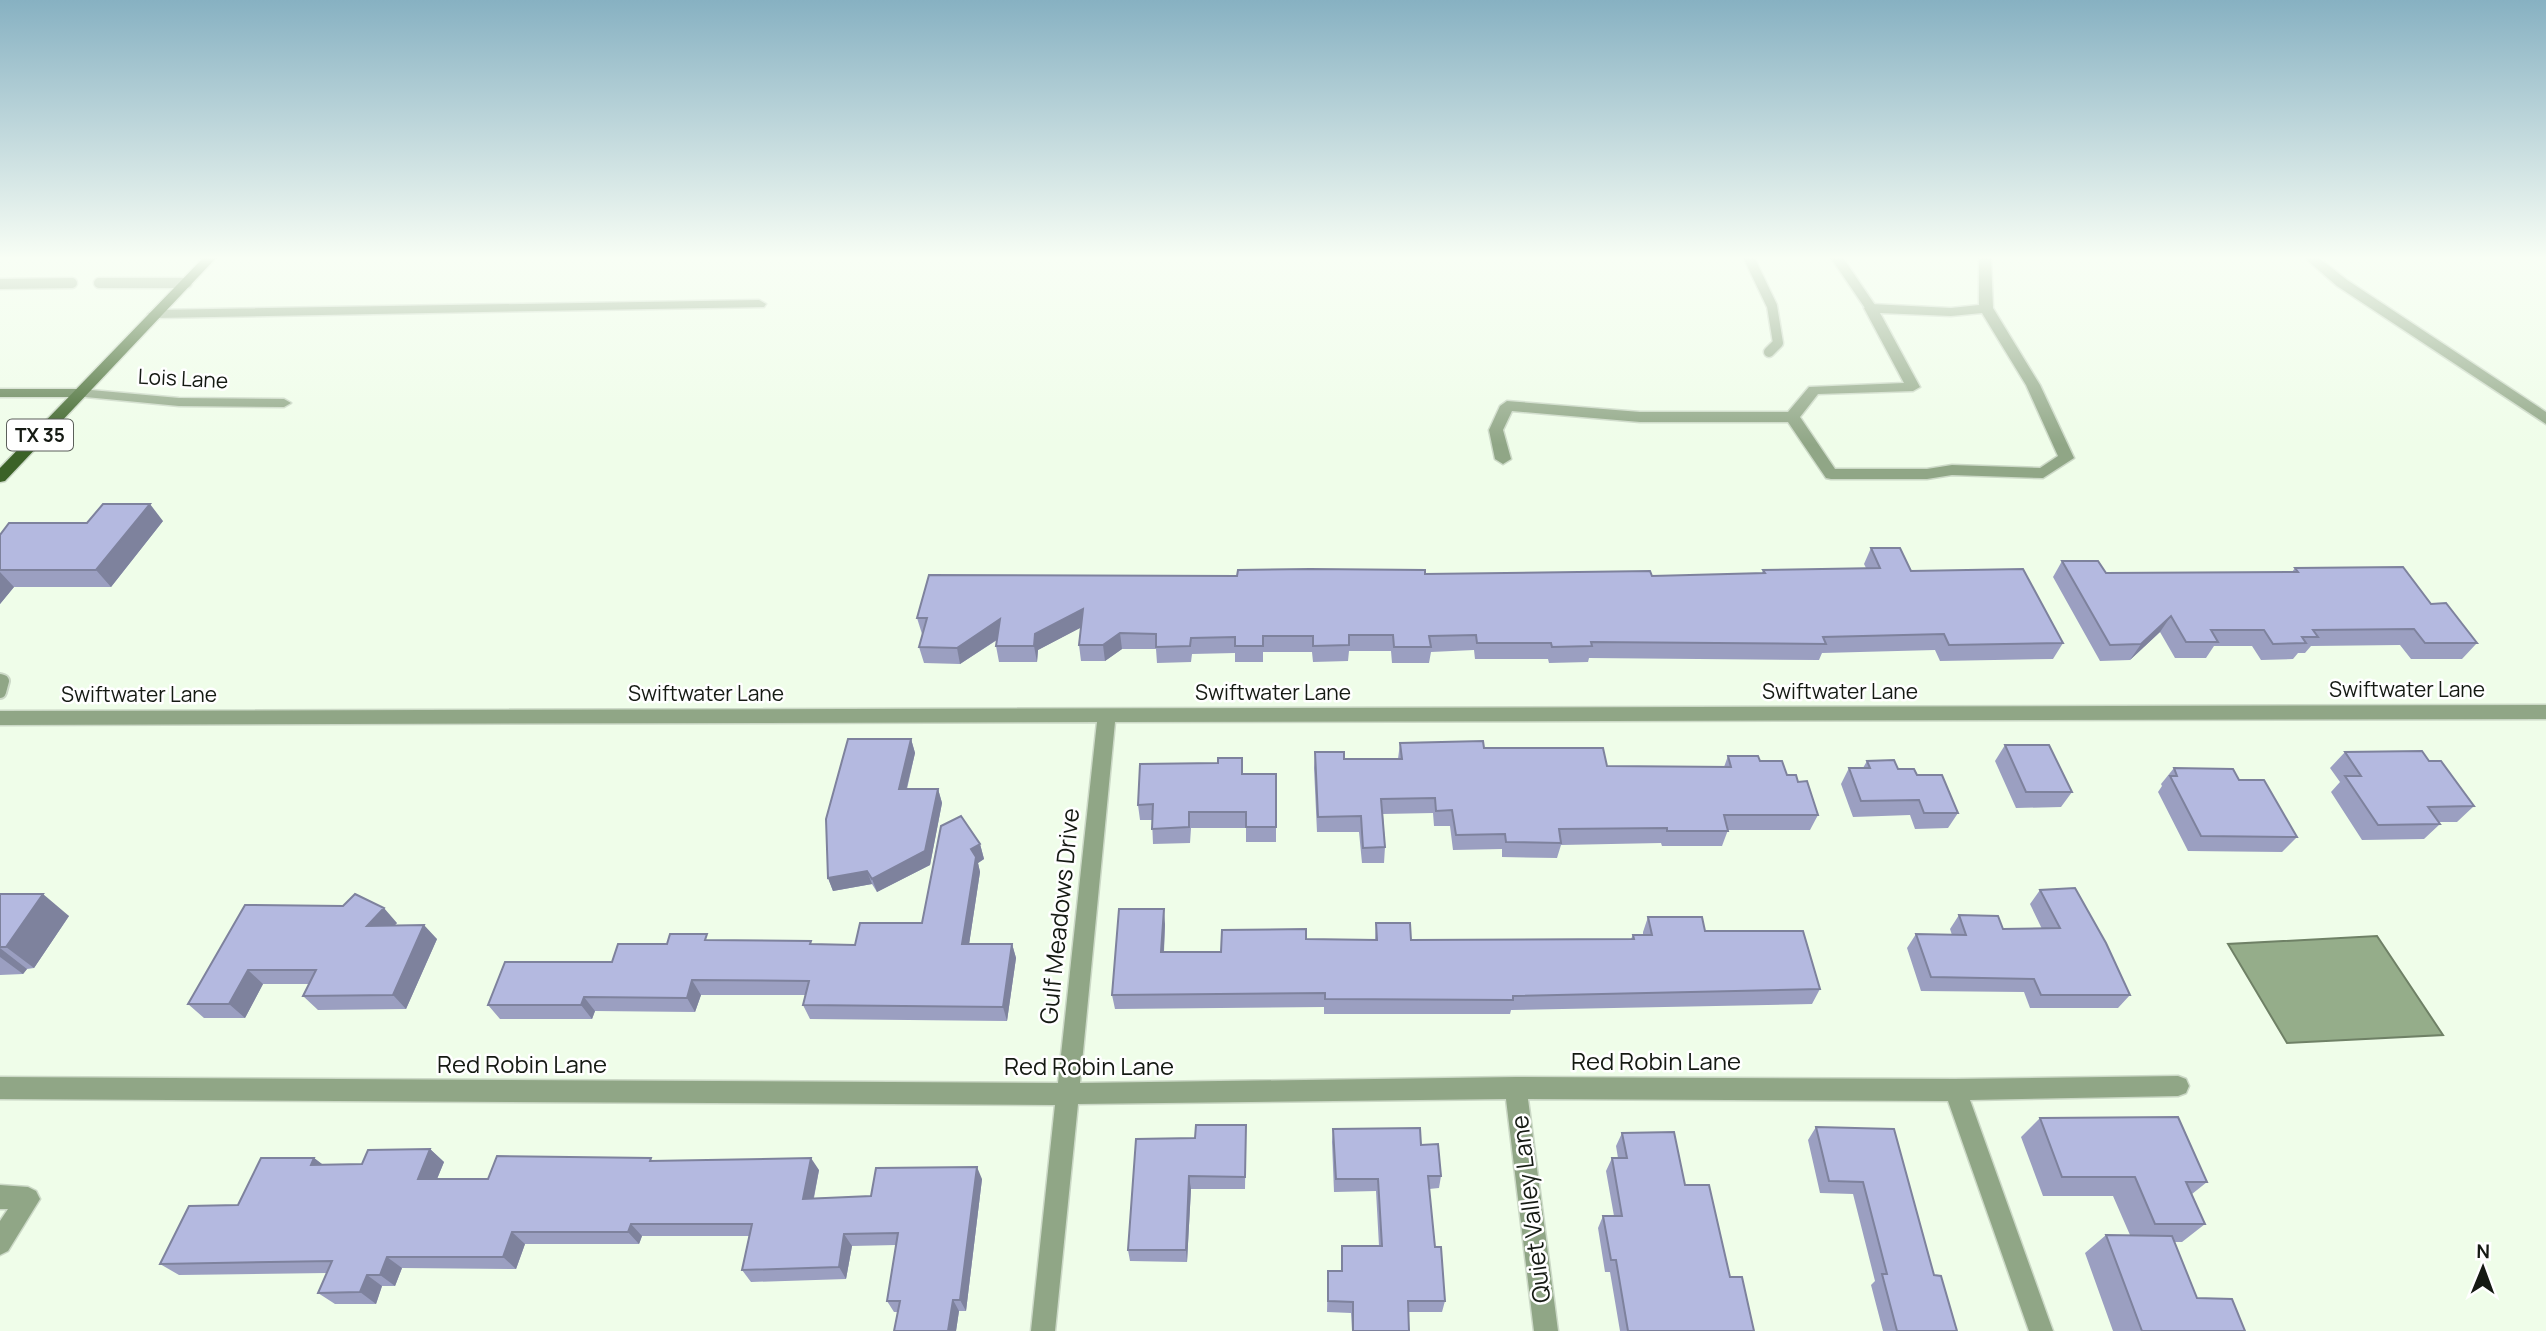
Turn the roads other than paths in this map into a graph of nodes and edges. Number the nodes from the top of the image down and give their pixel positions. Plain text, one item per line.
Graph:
1 (149, 320) edge
2 (1774, 320) edge
3 (1877, 320) edge
4 (1993, 320) edge
5 (2398, 320) edge
6 (1769, 352) dead end
7 (0, 393) edge
8 (80, 393) junction
9 (284, 403) dead end
10 (2530, 407) junction
11 (2546, 407) edge
12 (1792, 417) junction
13 (2546, 419) edge
14 (1503, 459) dead end
15 (0, 477) edge
16 (0, 680) edge
17 (0, 692) edge
18 (2546, 712) edge
19 (1107, 716) junction
20 (0, 718) edge
21 (2178, 1086) dead end
22 (0, 1088) edge
23 (1516, 1088) junction
24 (1955, 1090) junction
25 (1067, 1094) junction
26 (0, 1197) edge
27 (0, 1243) edge
28 (1043, 1331) edge
29 (1546, 1331) edge
30 (2041, 1331) edge

1 - 8 main road, TX 35
2 - 6 lane
3 - 12 street
4 - 12 street
5 - 10 street
7 - 8 main road
8 - 9 street, Lois Lane
8 - 15 main road, TX 35
10 - 11 street
10 - 13 street
12 - 14 street
16 - 17 lane
18 - 19 street, Swiftwater Lane
19 - 20 street, Swiftwater Lane
19 - 25 street, Gulf Meadows Drive
21 - 24 street, Red Robin Lane
22 - 25 street, Red Robin Lane
23 - 24 street, Red Robin Lane
23 - 25 street, Red Robin Lane
23 - 29 street, Quiet Valley Lane
24 - 30 street
25 - 28 street, Gulf Meadows Drive
26 - 27 street

